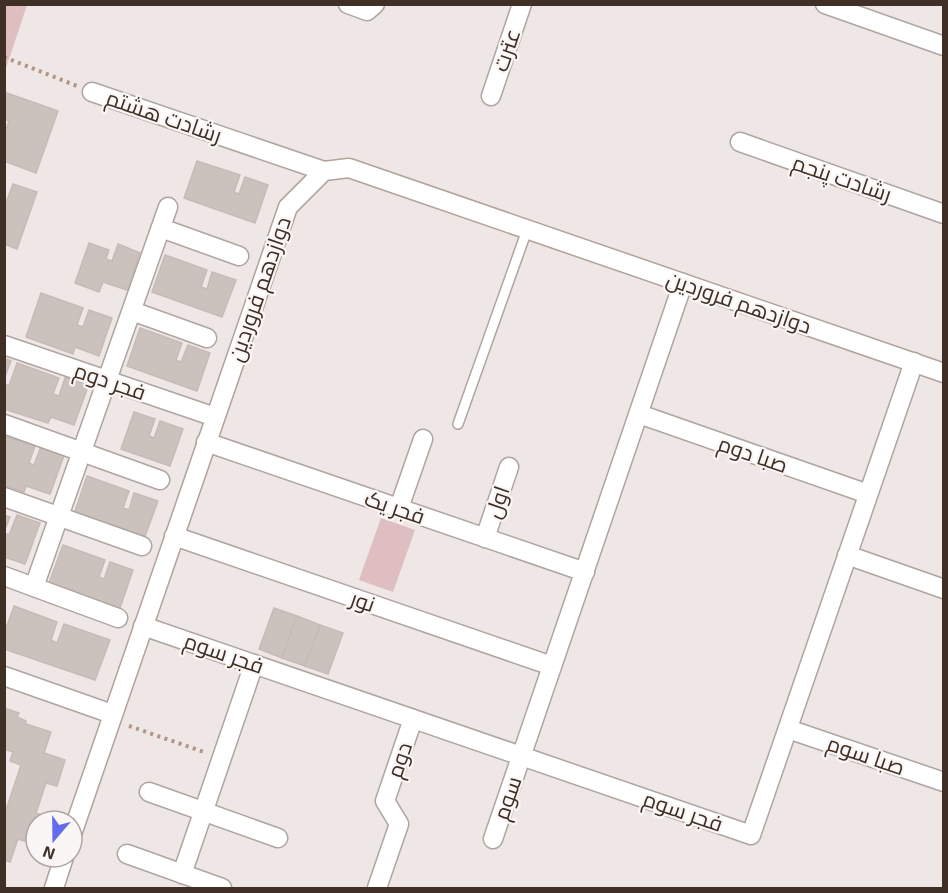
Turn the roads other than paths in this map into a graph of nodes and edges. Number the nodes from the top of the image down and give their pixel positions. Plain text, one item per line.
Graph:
1 (348, 4) edge
2 (375, 4) edge
3 (522, 4) edge
4 (825, 4) edge
5 (944, 46) edge
6 (92, 92) road end
7 (491, 96) dead end
8 (740, 142) dead end
9 (324, 171) junction
10 (168, 207) dead end
11 (944, 214) edge
12 (161, 228) junction
13 (527, 230) junction
14 (239, 256) dead end
15 (683, 283) junction
16 (132, 311) junction
17 (207, 338) dead end
18 (4, 345) edge
19 (914, 362) junction
20 (944, 373) edge
21 (108, 381) junction
22 (639, 414) junction
23 (215, 417) junction
24 (4, 424) edge
25 (458, 424) dead end
26 (423, 439) dead end
27 (206, 442) junction
28 (82, 453) junction
29 (509, 467) dead end
30 (160, 480) dead end
31 (868, 494) junction
32 (4, 497) edge
33 (399, 508) junction
34 (59, 517) junction
35 (174, 536) junction
36 (485, 538) junction
37 (142, 546) dead end
38 (847, 555) junction
39 (585, 572) junction
40 (4, 576) edge
41 (34, 587) junction
42 (944, 589) edge
43 (118, 618) dead end
44 (143, 626) junction
45 (254, 664) junction
46 (552, 666) junction
47 (4, 676) edge
48 (111, 717) junction
49 (413, 719) junction
50 (788, 729) junction
51 (521, 756) junction
52 (944, 782) edge
53 (149, 792) dead end
54 (80, 809) edge
55 (203, 812) junction
56 (278, 838) dead end
57 (493, 839) dead end
58 (127, 854) dead end
59 (60, 869) edge
60 (182, 874) junction
61 (54, 888) edge
62 (222, 888) edge
63 (377, 888) edge

1 - 2 street
3 - 7 street, عترت
4 - 5 street
6 - 9 street, رشادت هشتم
8 - 11 street, رشادت پنجم
9 - 13 street, دوازدهم فروردین
9 - 23 street, دوازدهم فروردین
10 - 12 street
12 - 14 street
12 - 16 street
13 - 15 street, دوازدهم فروردین
13 - 25 lane
15 - 19 street, دوازدهم فروردین
15 - 22 street, سوم
16 - 17 street
16 - 21 street
18 - 21 street, فجر دوم
19 - 20 street, دوازدهم فروردین
19 - 31 street, فجر سوم
21 - 23 street, فجر دوم
21 - 28 street
22 - 31 street, صبا دوم
22 - 39 street, سوم
23 - 27 street, دوازدهم فروردین
24 - 28 street
26 - 33 street
27 - 33 street, فجر یک
27 - 35 street, دوازدهم فروردین
28 - 30 street
28 - 34 street
29 - 36 street, اول
31 - 38 street, فجر سوم
32 - 34 street
33 - 36 street, فجر یک
34 - 37 street
34 - 41 street
35 - 44 street, دوازدهم فروردین
35 - 46 street, نور
36 - 39 street, فجر یک
38 - 42 street
38 - 50 street, فجر سوم
39 - 46 street, سوم
40 - 41 street
41 - 43 street
44 - 45 street, فجر سوم
44 - 48 street, دوازدهم فروردین
45 - 49 street, فجر سوم
45 - 55 street
46 - 51 street, سوم
47 - 48 street
48 - 54 street, دوازدهم فروردین
49 - 51 street, فجر سوم
49 - 63 street, دوم
50 - 51 street, فجر سوم
50 - 52 street, صبا سوم
51 - 57 street, سوم
53 - 55 street
55 - 56 street
55 - 60 street
58 - 60 street
59 - 61 street
60 - 62 street

